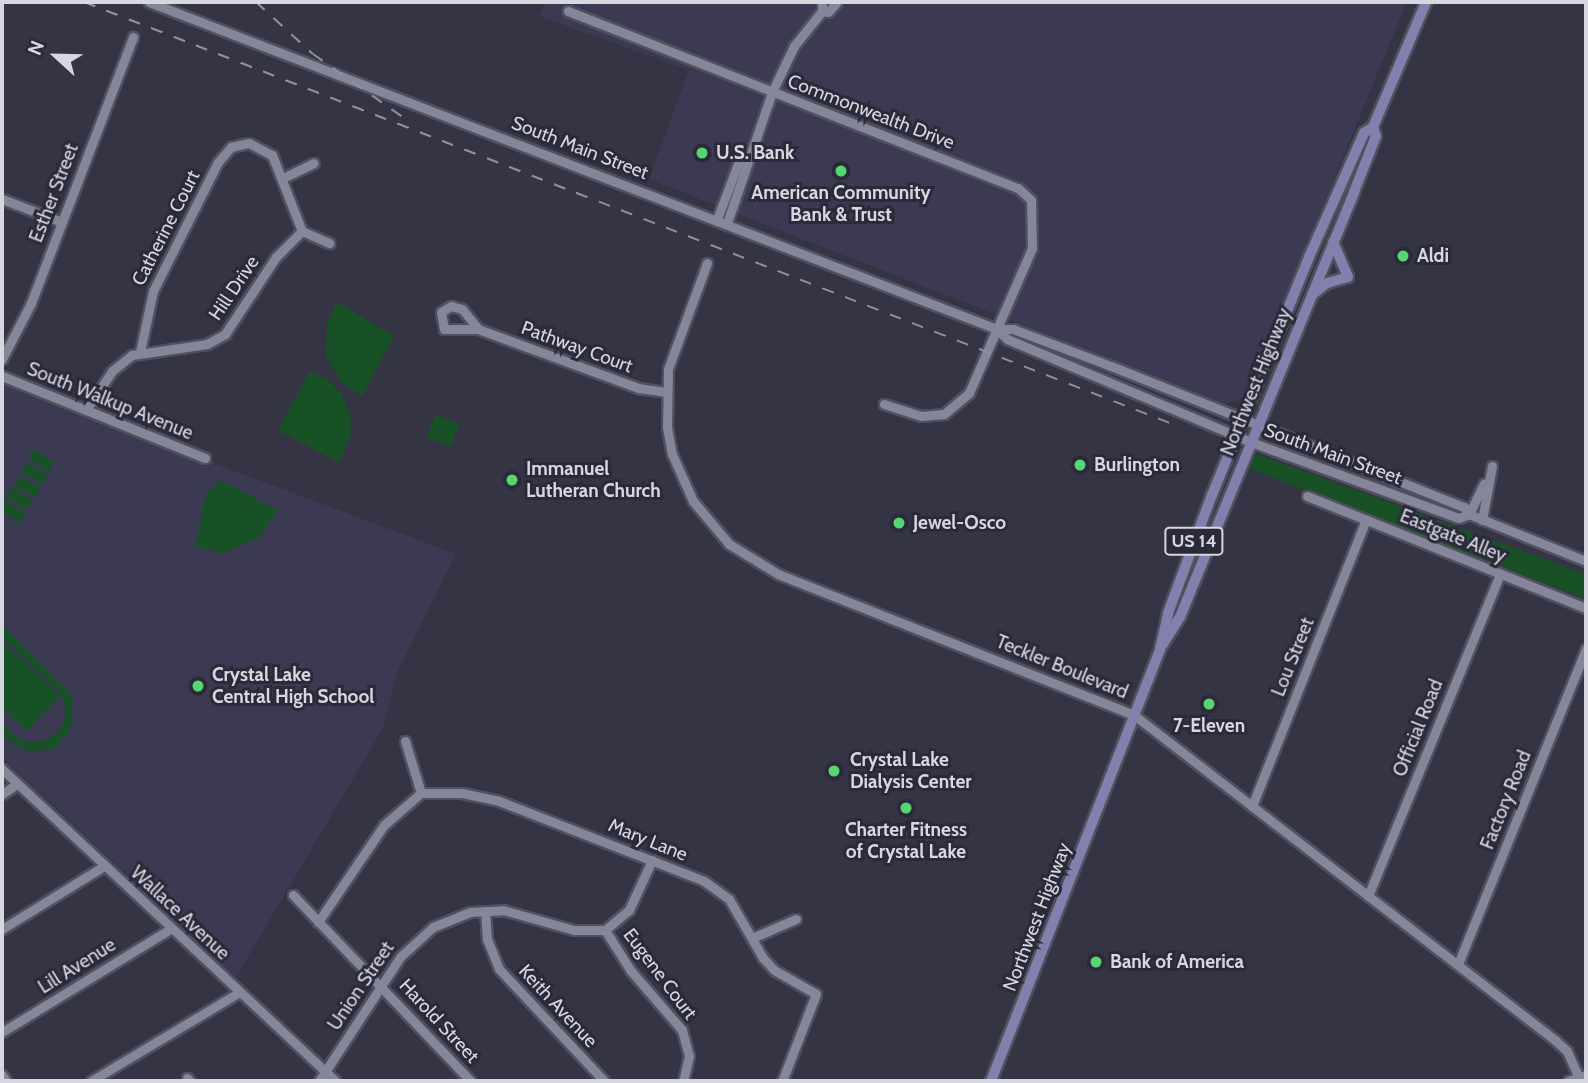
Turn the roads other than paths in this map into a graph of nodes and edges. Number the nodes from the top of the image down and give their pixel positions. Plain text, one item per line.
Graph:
1 (149, 2) edge
2 (837, 2) edge
3 (1426, 2) edge
4 (822, 6) edge
5 (568, 11) dead end
6 (132, 37) dead end
7 (772, 92) junction
8 (1373, 127) junction
9 (747, 157) junction
10 (313, 163) dead end
11 (283, 178) junction
12 (2, 199) edge
13 (717, 219) junction
14 (62, 222) junction
15 (727, 223) junction
16 (302, 231) junction
17 (1333, 242) junction
18 (328, 243) dead end
19 (707, 263) dead end
20 (1308, 301) junction
21 (478, 329) dead end
22 (997, 329) junction
23 (140, 352) junction
24 (2, 359) edge
25 (2, 376) edge
26 (666, 392) junction
27 (884, 404) dead end
28 (86, 410) junction
29 (1243, 420) junction
30 (1257, 427) junction
31 (1236, 436) junction
32 (1251, 443) junction
33 (205, 458) dead end
34 (1307, 496) dead end
35 (1469, 514) junction
36 (1366, 520) junction
37 (1482, 520) junction
38 (1586, 561) edge
39 (1500, 574) junction
40 (1586, 608) edge
41 (1160, 649) junction
42 (1586, 649) edge
43 (1134, 715) junction
44 (405, 740) dead end
45 (2, 769) edge
46 (17, 784) junction
47 (2, 793) edge
48 (421, 793) junction
49 (1252, 806) junction
50 (652, 860) junction
51 (104, 866) junction
52 (293, 895) dead end
53 (1368, 896) junction
54 (485, 911) junction
55 (796, 919) dead end
56 (318, 922) junction
57 (2, 929) edge
58 (170, 929) junction
59 (605, 930) junction
60 (752, 938) junction
61 (1458, 964) junction
62 (380, 984) junction
63 (238, 993) junction
64 (2, 1032) edge
65 (325, 1072) junction
66 (2, 1075) edge
67 (1582, 1077) edge
68 (5, 1081) edge
69 (91, 1081) edge
70 (319, 1081) edge
71 (335, 1081) edge
72 (471, 1081) edge
73 (604, 1081) edge
74 (682, 1081) edge
75 (782, 1081) edge
76 (991, 1081) edge
77 (1568, 1081) edge

1 - 13 street, South Main Street
2 - 4 street
3 - 8 main road, Northwest Highway / US 14
4 - 7 street
5 - 7 street, Commonwealth Drive
6 - 14 street, Esther Street
7 - 9 street
7 - 22 street, Commonwealth Drive
8 - 17 main road, Northwest Highway / US 14
8 - 29 main road, Northwest Highway / US 14
9 - 13 street
9 - 15 street
10 - 11 street
11 - 16 street
11 - 23 street, Catherine Court
12 - 14 street
13 - 15 street, South Main Street
14 - 24 street, Esther Street
15 - 22 street, South Main Street
16 - 18 street
16 - 23 street, Hill Drive
17 - 20 main road, Northwest Highway / US 14
17 - 20 main road
19 - 26 street, Teckler Boulevard
20 - 30 main road, Northwest Highway / US 14
21 - 26 street, Pathway Court
22 - 27 street, Commonwealth Drive
22 - 29 street, South Main Street
22 - 31 street, South Main Street
23 - 28 street, Hill Drive
25 - 28 street, South Walkup Avenue
26 - 43 street, Teckler Boulevard
28 - 33 street, South Walkup Avenue
29 - 30 street, South Main Street
29 - 31 main road, Northwest Highway / US 14
30 - 32 main road, Northwest Highway / US 14
30 - 35 street, South Main Street
31 - 32 street, South Main Street
31 - 41 main road, Northwest Highway / US 14
32 - 35 street, South Main Street
32 - 41 main road, Northwest Highway / US 14
34 - 36 street, Eastgate Alley
35 - 37 street, South Main Street
35 - 37 street
36 - 39 street, Eastgate Alley
36 - 49 street, Lou Street
37 - 38 street, South Main Street
39 - 40 street, Eastgate Alley
39 - 53 street, Official Road
41 - 43 main road, Northwest Highway / US 14
42 - 61 street, Factory Road
43 - 49 street, Teckler Boulevard
43 - 76 main road, Northwest Highway / US 14
44 - 48 street
45 - 46 street, Wallace Avenue
46 - 47 street
46 - 51 street, Wallace Avenue
48 - 50 street, Mary Lane
48 - 56 street
49 - 53 street, Teckler Boulevard
50 - 59 street
50 - 60 street, Mary Lane
51 - 57 street
51 - 58 street, Wallace Avenue
52 - 56 street, Harold Street
53 - 61 street, Teckler Boulevard
54 - 59 street, Union Street
54 - 62 street, Union Street
54 - 73 street, Keith Avenue
55 - 60 street
56 - 62 street, Harold Street
58 - 63 street, Wallace Avenue
58 - 64 street, Lill Avenue
59 - 74 street, Eugene Court
60 - 75 street, Mary Lane
61 - 67 street, Teckler Boulevard
62 - 65 street, Union Street
62 - 72 street, Harold Street
63 - 65 street, Wallace Avenue
63 - 69 street
65 - 70 street, Union Street
65 - 71 street, Wallace Avenue
66 - 68 street
67 - 77 street

